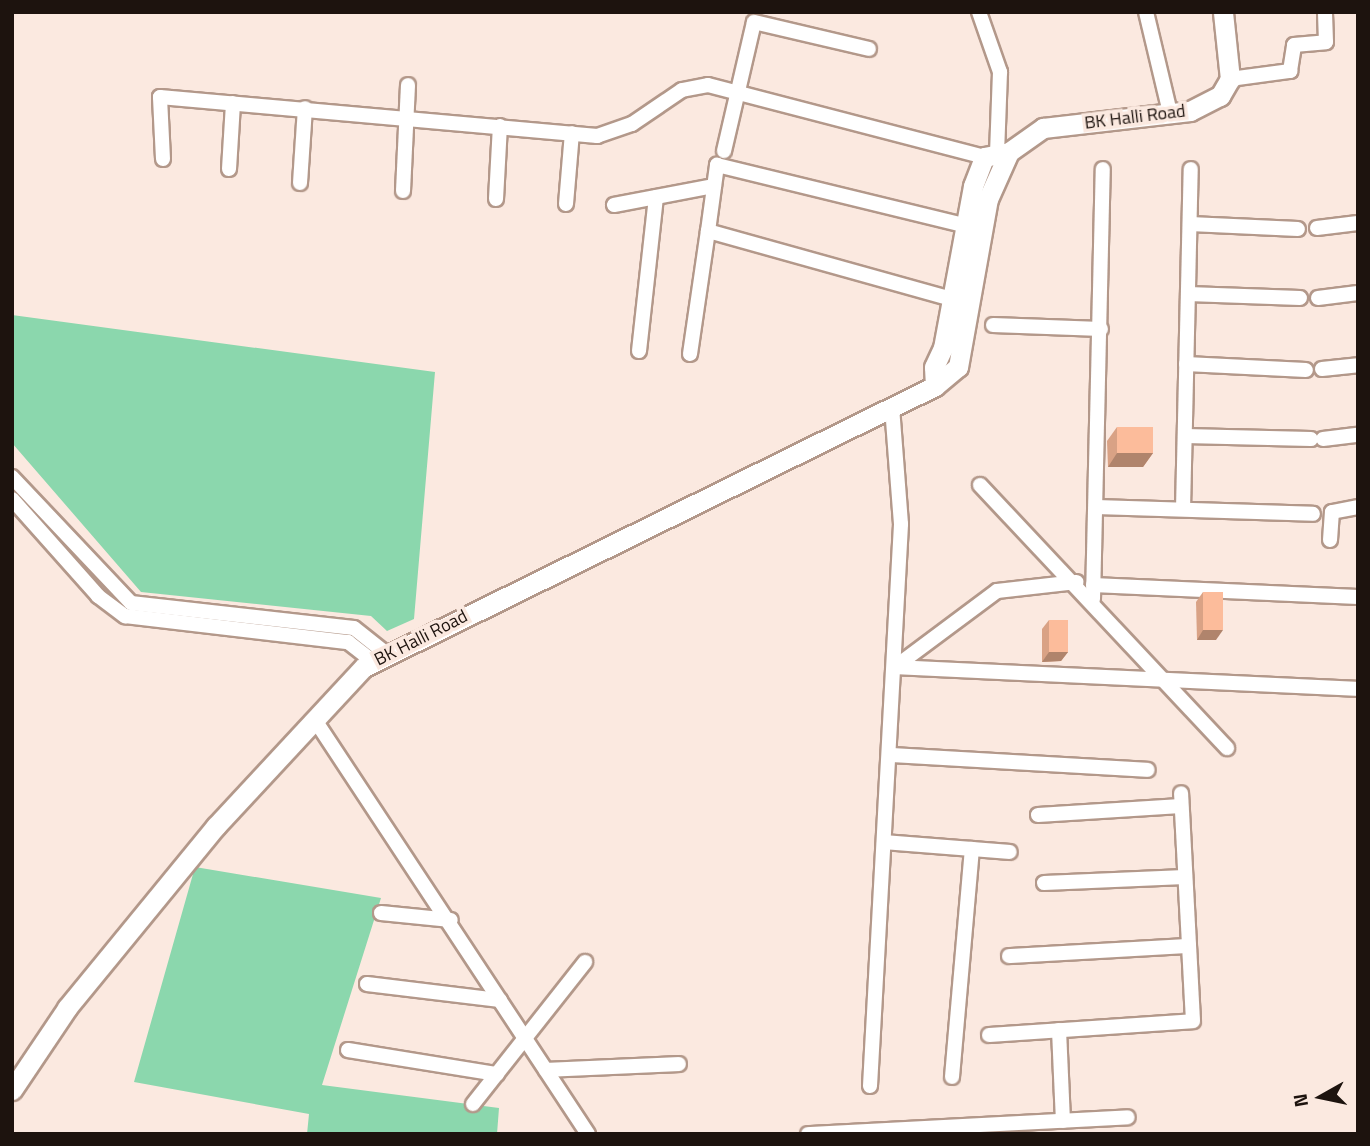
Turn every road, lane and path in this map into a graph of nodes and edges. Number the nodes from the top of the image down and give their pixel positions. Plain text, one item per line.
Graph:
1 (979, 12) edge
2 (1146, 12) edge
3 (1223, 12) edge
4 (1325, 12) edge
5 (869, 49) dead end
6 (1230, 79) junction
7 (408, 85) dead end
8 (736, 91) junction
9 (233, 103) junction
10 (305, 108) junction
11 (1170, 113) junction
12 (405, 117) junction
13 (500, 126) junction
14 (572, 133) junction
15 (724, 151) dead end
16 (997, 154) junction
17 (163, 159) dead end
18 (229, 169) dead end
19 (1103, 169) dead end
20 (1191, 169) dead end
21 (300, 183) dead end
22 (714, 186) junction
23 (403, 191) dead end
24 (656, 197) junction
25 (496, 199) dead end
26 (566, 204) dead end
27 (614, 205) dead end
28 (1358, 223) edge
29 (1190, 224) junction
30 (963, 225) junction
31 (1317, 228) dead end
32 (1298, 229) dead end
33 (708, 231) junction
34 (1358, 293) edge
35 (1188, 294) junction
36 (1300, 298) dead end
37 (1318, 298) dead end
38 (961, 302) junction
39 (993, 325) dead end
40 (1101, 329) junction
41 (639, 351) dead end
42 (690, 354) dead end
43 (1186, 364) junction
44 (1358, 365) edge
45 (1322, 369) dead end
46 (1306, 370) dead end
47 (892, 405) junction
48 (1358, 435) edge
49 (1185, 436) junction
50 (12, 477) edge
51 (980, 485) dead end
52 (12, 499) edge
53 (1096, 507) junction
54 (1358, 508) edge
55 (1183, 509) junction
56 (1313, 513) dead end
57 (1330, 540) dead end
58 (1076, 582) junction
59 (1093, 592) junction
60 (1358, 597) edge
61 (381, 658) junction
62 (895, 667) junction
63 (1165, 680) junction
64 (1358, 689) edge
65 (315, 720) junction
66 (1227, 748) dead end
67 (890, 755) junction
68 (1147, 770) dead end
69 (1038, 815) dead end
70 (884, 842) junction
71 (972, 849) junction
72 (1010, 852) dead end
73 (1185, 877) junction
74 (1044, 883) dead end
75 (381, 913) dead end
76 (452, 920) junction
77 (1189, 946) junction
78 (1009, 956) dead end
79 (585, 962) dead end
80 (367, 984) dead end
81 (500, 1000) junction
82 (1059, 1030) junction
83 (989, 1035) dead end
84 (525, 1038) junction
85 (348, 1050) dead end
86 (679, 1064) dead end
87 (546, 1070) junction
88 (497, 1074) junction
89 (952, 1077) dead end
90 (870, 1086) dead end
91 (12, 1090) edge
92 (473, 1104) dead end
93 (1128, 1117) dead end
94 (1063, 1121) junction
95 (1101, 1126) edge
96 (588, 1134) edge
97 (808, 1134) edge

1 - 16 street
2 - 11 street
3 - 6 main road
4 - 6 street
5 - 8 street
6 - 11 main road, BK Halli Road
7 - 12 street
8 - 14 street
8 - 15 street
8 - 16 street
9 - 10 street
9 - 17 street
9 - 18 street
10 - 12 street
10 - 21 street
11 - 16 main road, BK Halli Road
12 - 13 street
12 - 23 street
13 - 14 street
13 - 25 street
14 - 26 street
16 - 30 main road, BK Halli Road
16 - 38 main road, BK Halli Road
19 - 40 street
20 - 29 street
22 - 24 street
22 - 30 street
22 - 33 street
24 - 27 street
24 - 41 street
28 - 31 street
29 - 32 street
29 - 35 street
30 - 38 main road, BK Halli Road
33 - 38 street
33 - 42 street
34 - 37 street
35 - 36 street
35 - 43 street
38 - 47 main road, BK Halli Road
39 - 40 street
40 - 53 street
43 - 46 street
43 - 49 street
44 - 45 street
47 - 61 main road, BK Halli Road
47 - 62 street
48 - 49 street
49 - 55 street
50 - 61 street
51 - 58 street
52 - 61 street
53 - 55 street
53 - 59 street
54 - 57 street
55 - 56 street
58 - 59 street
58 - 62 street
59 - 60 street
59 - 63 street
61 - 65 main road, BK Halli Road
62 - 63 street
62 - 67 street
63 - 64 street
63 - 66 street
65 - 76 street
65 - 91 main road, BK Halli Road
67 - 68 street
67 - 70 street
69 - 73 street
70 - 71 street
70 - 90 street
71 - 72 street
71 - 89 street
73 - 74 street
73 - 77 street
75 - 76 street
76 - 81 street
77 - 78 street
77 - 82 street
79 - 84 street
80 - 81 street
81 - 84 street
82 - 83 street
82 - 94 street
84 - 87 street
84 - 88 street
85 - 88 street
86 - 87 street
87 - 96 street
88 - 92 street
93 - 95 street
94 - 95 street
94 - 97 street

